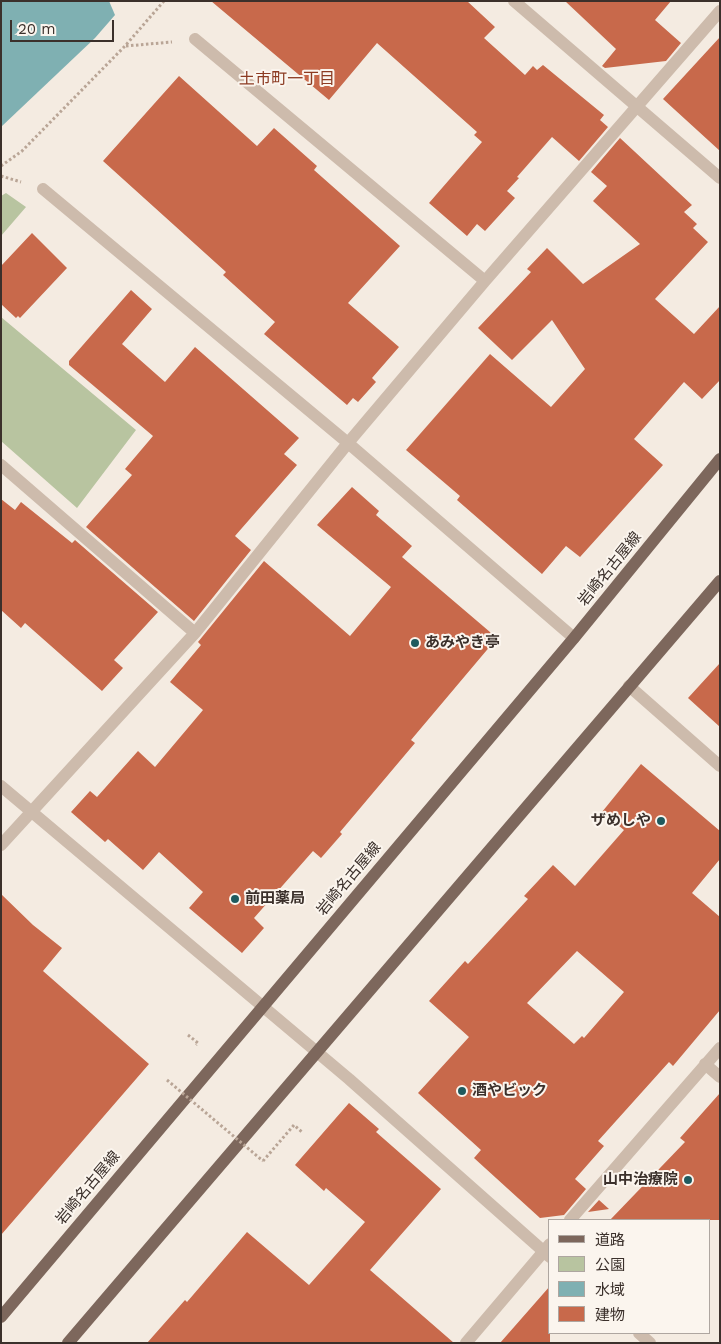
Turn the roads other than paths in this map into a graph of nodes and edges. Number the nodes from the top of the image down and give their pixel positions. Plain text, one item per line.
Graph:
1 (514, 1) edge
2 (720, 10) edge
3 (194, 39) road end
4 (637, 107) junction
5 (720, 178) edge
6 (43, 189) dead end
7 (485, 281) junction
8 (348, 443) junction
9 (720, 459) edge
10 (1, 465) edge
11 (720, 581) edge
12 (195, 633) junction
13 (574, 638) junction
14 (629, 686) junction
15 (720, 766) edge
16 (1, 786) edge
17 (31, 811) junction
18 (1, 845) edge
19 (263, 1007) junction
20 (720, 1048) edge
21 (317, 1052) junction
22 (705, 1064) junction
23 (720, 1077) edge
24 (571, 1219) edge
25 (548, 1251) edge
26 (1, 1317) edge
27 (640, 1334) edge
28 (68, 1343) edge
29 (466, 1343) edge
30 (650, 1343) edge

1 - 4 street
2 - 4 street
3 - 7 street
4 - 5 street
4 - 7 street
6 - 8 street
7 - 8 street
8 - 12 street
8 - 13 street
9 - 13 main road, 岩崎名古屋線
10 - 12 street
11 - 14 main road
12 - 17 street
13 - 19 main road, 岩崎名古屋線
14 - 15 street
14 - 21 main road
16 - 17 street
17 - 18 street
17 - 19 street
19 - 21 street
19 - 26 main road, 岩崎名古屋線
20 - 22 street
21 - 25 street
21 - 28 main road
22 - 23 street
22 - 24 street
25 - 29 street
27 - 30 street

